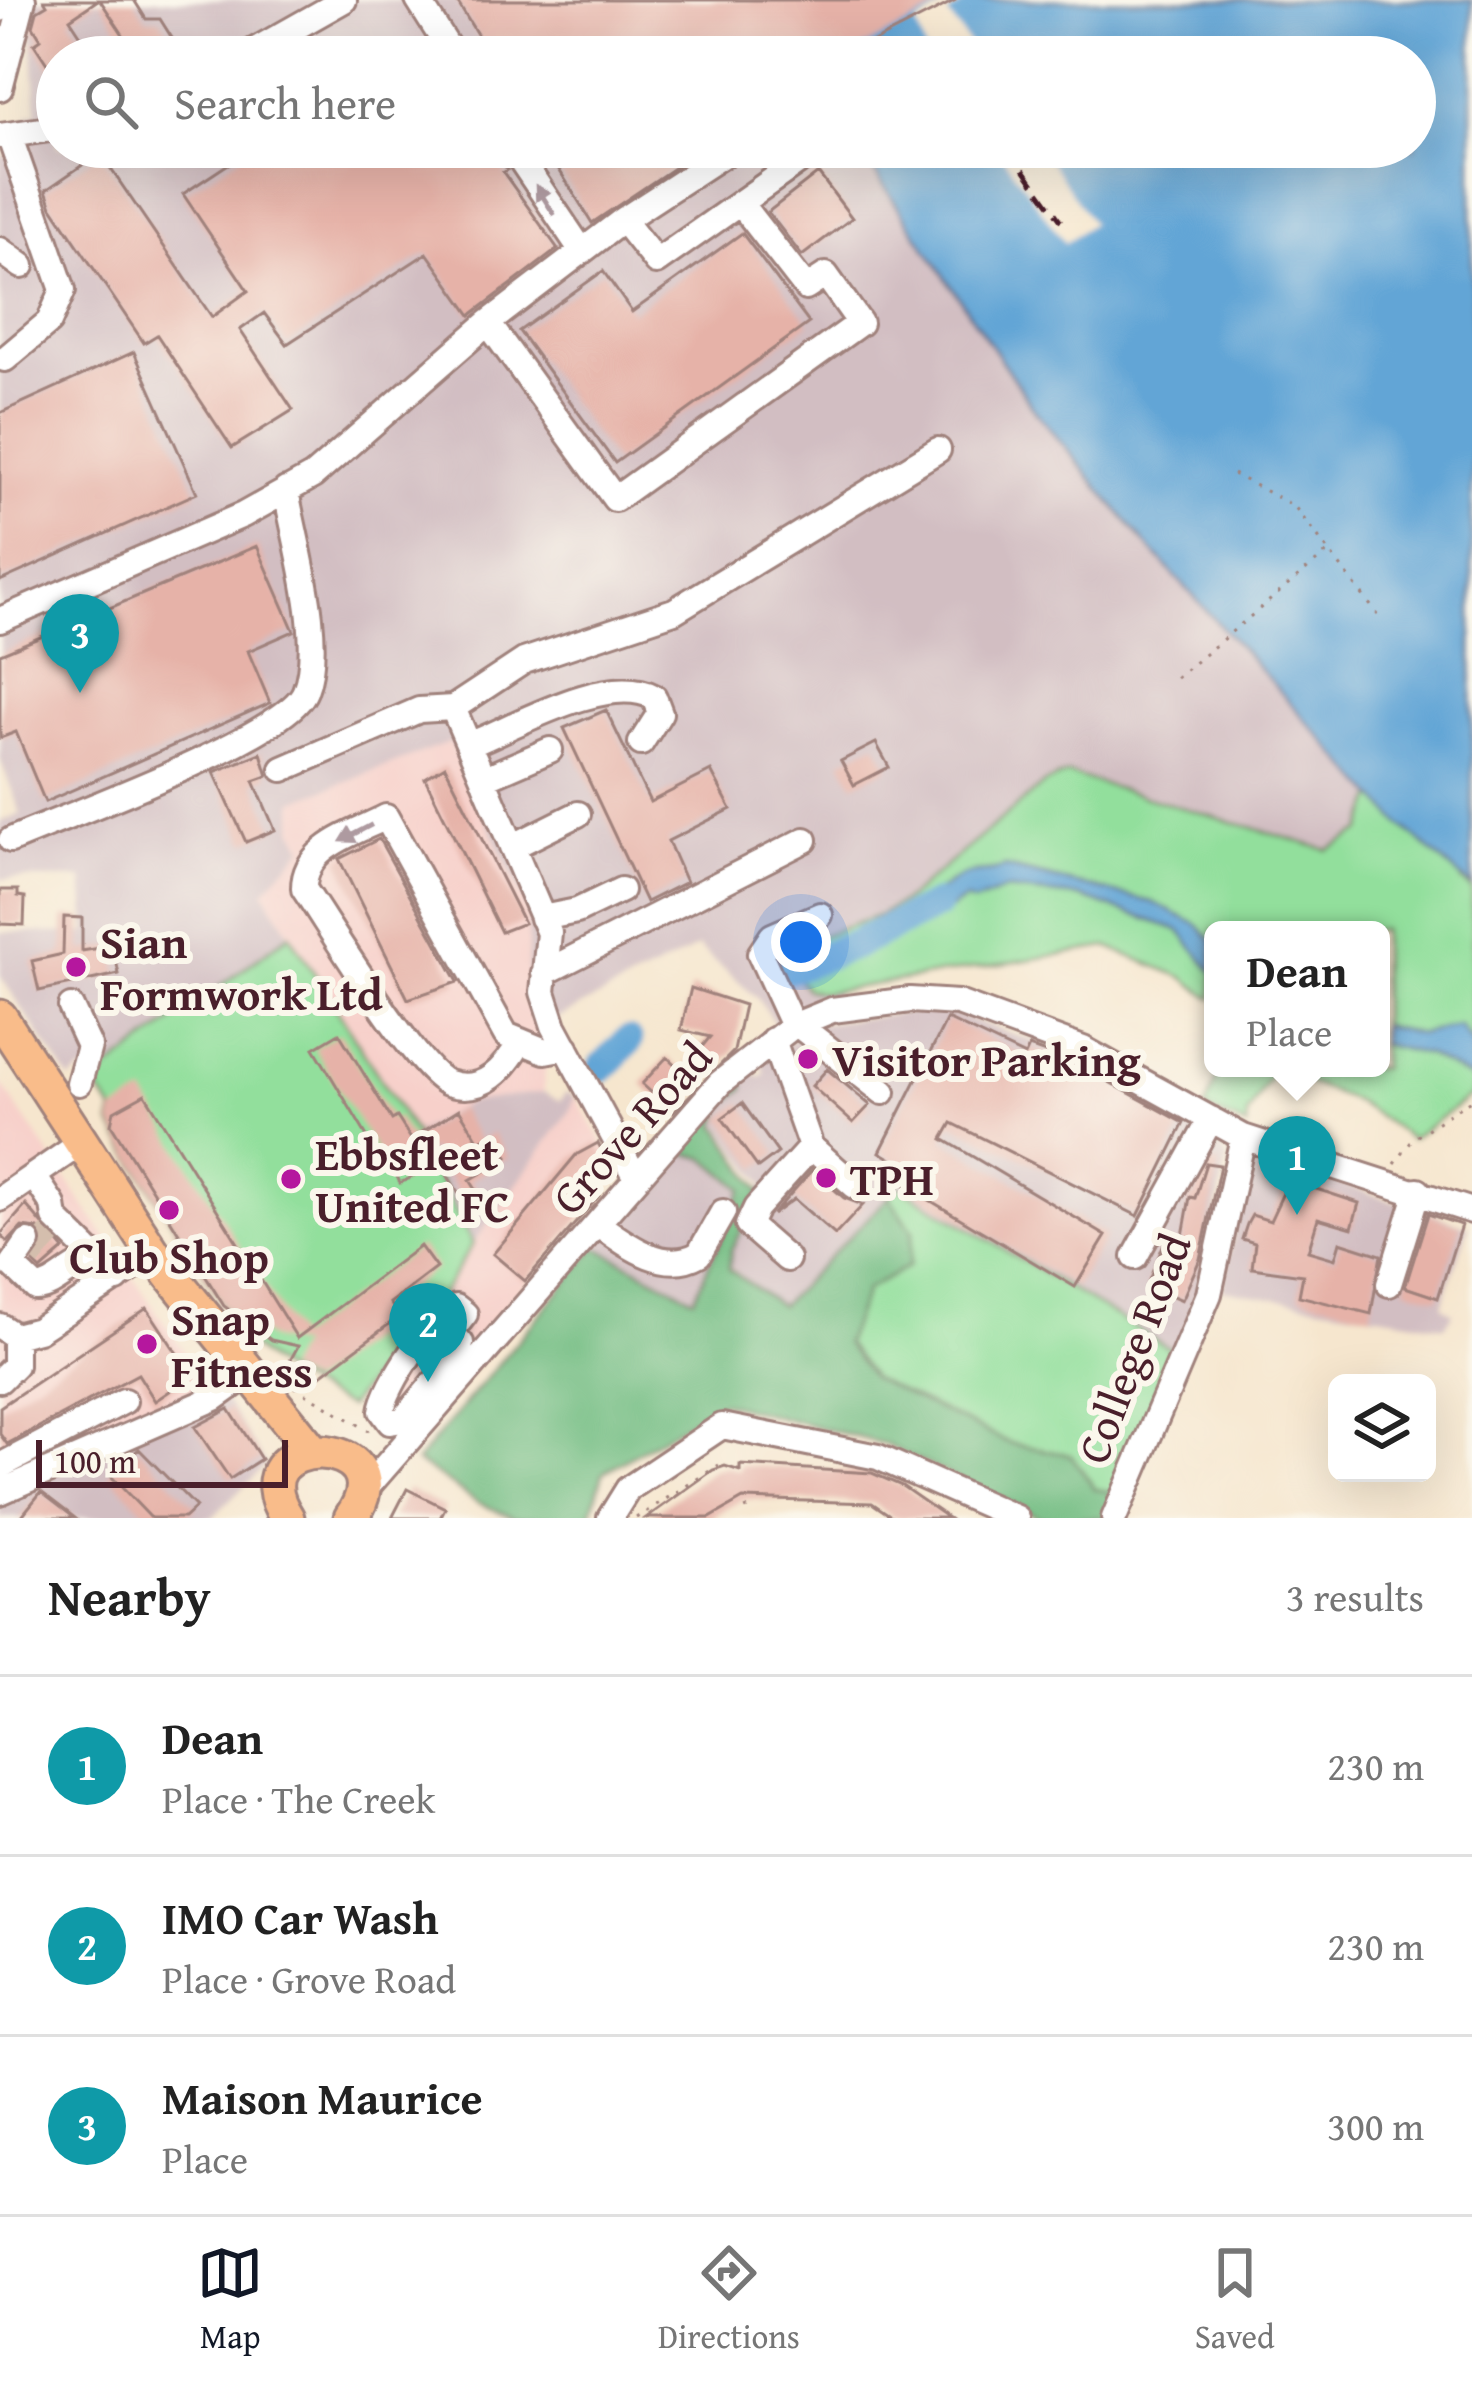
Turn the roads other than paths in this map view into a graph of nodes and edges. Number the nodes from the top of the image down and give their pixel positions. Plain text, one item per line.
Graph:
1 (344, 0) edge
2 (418, 0) edge
3 (12, 3) edge
4 (0, 20) edge
5 (280, 36) edge
6 (441, 36) edge
7 (0, 88) edge
8 (36, 131) edge
9 (5, 135) edge
10 (526, 168) edge
11 (703, 168) edge
12 (789, 168) edge
13 (740, 202) junction
14 (623, 220) junction
15 (0, 250) edge
16 (582, 251) junction
17 (22, 266) dead end
18 (488, 323) junction
19 (5, 358) dead end
20 (938, 450) dead end
21 (286, 490) junction
22 (0, 620) edge
23 (453, 708) junction
24 (641, 743) dead end
25 (469, 746) junction
26 (550, 751) dead end
27 (283, 769) dead end
28 (483, 779) junction
29 (578, 814) dead end
30 (11, 840) dead end
31 (805, 840) dead end
32 (512, 847) junction
33 (621, 890) dead end
34 (820, 915) dead end
35 (542, 918) junction
36 (544, 973) junction
37 (71, 1006) dead end
38 (0, 1017) edge
39 (788, 1030) junction
40 (521, 1041) junction
41 (566, 1047) junction
42 (79, 1083) dead end
43 (883, 1092) dead end
44 (1211, 1120) junction
45 (1243, 1137) junction
46 (83, 1141) junction
47 (811, 1147) junction
48 (34, 1176) junction
49 (636, 1178) junction
50 (855, 1186) dead end
51 (1418, 1190) junction
52 (0, 1198) edge
53 (1472, 1211) edge
54 (723, 1212) dead end
55 (599, 1225) junction
56 (154, 1254) junction
57 (58, 1255) junction
58 (1135, 1257) dead end
59 (787, 1259) dead end
60 (1389, 1284) dead end
61 (465, 1314) junction
62 (7, 1331) edge
63 (496, 1343) junction
64 (247, 1375) junction
65 (0, 1380) edge
66 (124, 1401) dead end
67 (411, 1441) junction
68 (0, 1466) edge
69 (302, 1475) edge
70 (0, 1492) edge
71 (358, 1509) edge
72 (250, 1518) edge
73 (610, 1518) edge
74 (1016, 1518) edge
75 (1114, 1518) edge

1 - 5 street
2 - 6 street
3 - 4 street
3 - 7 street
8 - 9 street
9 - 19 street
16 -> 10 street
11 - 14 street
12 - 13 street
13 - 14 street
13 - 18 street
14 - 16 street
15 - 17 street
16 - 18 street
18 - 21 street
20 - 23 street
21 - 22 street
21 - 30 street
23 - 25 street
23 - 27 street
24 - 25 street
25 - 28 street
26 - 28 street
28 - 32 street
29 - 32 street
31 - 36 street
32 - 35 street
33 - 35 street
34 - 39 street
35 - 36 street
36 - 41 street
37 - 42 street
38 - 46 main road
39 - 43 street
39 - 44 street, Grove Road
39 - 47 street
39 - 49 street, Grove Road
40 -> 40 street
40 - 41 street
41 - 49 street
44 - 45 street, Grove Road
44 - 58 street
45 - 51 street, Grove Road
45 - 75 street, College Road
46 - 48 street
46 - 56 main road
47 - 50 street
47 - 59 street
48 - 52 street
48 - 57 street
49 - 55 street, Grove Road
51 - 53 street, Grove Road
51 - 60 street
54 - 55 street
55 - 63 street, Grove Road
56 - 57 street
56 - 64 main road
57 - 62 street
61 - 61 street
61 - 63 street
62 - 65 street
63 - 67 street, Grove Road
64 - 69 main road
64 - 70 street
66 - 68 street
67 - 69 street
67 - 71 street, Grove Road
69 - 71 main road
69 - 72 main road
73 - 74 street

